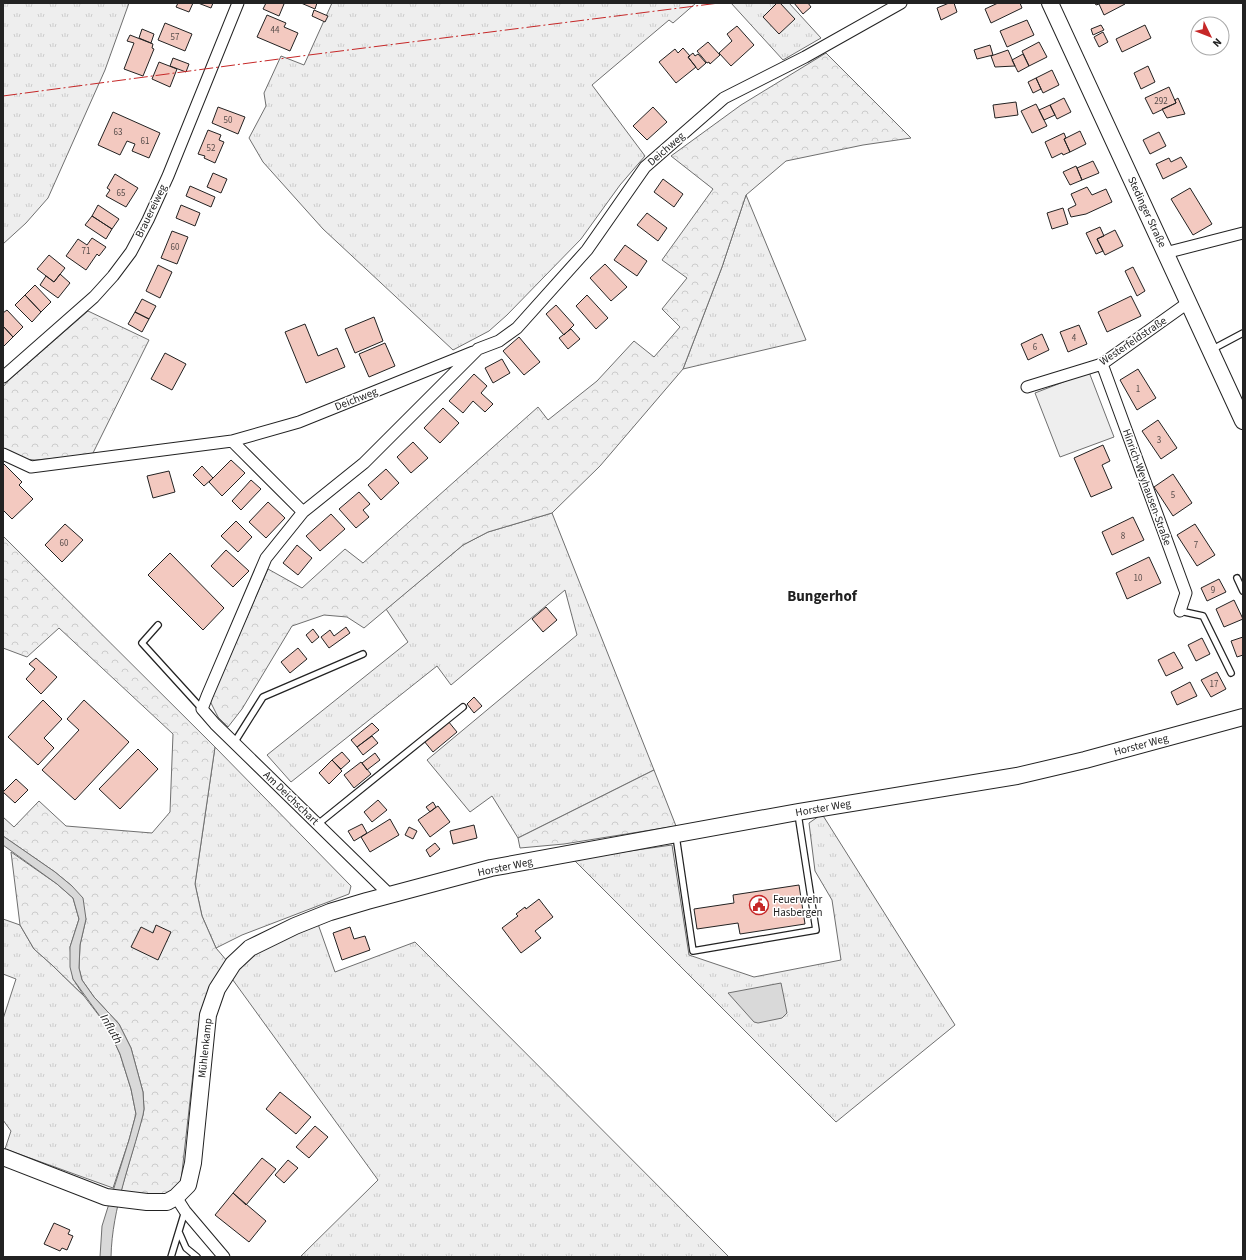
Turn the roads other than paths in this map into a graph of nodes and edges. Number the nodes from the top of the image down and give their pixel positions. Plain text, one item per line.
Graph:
1 (238, 3) edge
2 (902, 3) edge
3 (1050, 3) edge
4 (1243, 233) edge
5 (1165, 253) junction
6 (1189, 302) junction
7 (1243, 333) edge
8 (478, 349) junction
9 (1211, 351) junction
10 (1102, 364) junction
11 (3, 377) edge
12 (1027, 387) dead end
13 (1243, 421) edge
14 (232, 441) junction
15 (3, 454) edge
16 (303, 512) junction
17 (1237, 578) dead end
18 (1243, 590) edge
19 (1180, 611) joint
20 (158, 625) dead end
21 (363, 654) dead end
22 (1232, 673) dead end
23 (464, 707) dead end
24 (202, 709) junction
25 (1243, 717) edge
26 (234, 743) junction
27 (798, 812) junction
28 (318, 824) junction
29 (676, 834) junction
30 (396, 893) junction
31 (3, 1157) edge
32 (176, 1197) junction
33 (185, 1211) junction
34 (179, 1232) junction
35 (171, 1257) edge
36 (197, 1257) edge
37 (224, 1257) edge

1 - 11 street, Brauereiweg
2 - 8 street, Deichweg
3 - 5 street, Stedinger Straße
4 - 5 street
5 - 6 street, Stedinger Straße
6 - 9 street, Stedinger Straße
6 - 10 street, Westerfeldstraße
7 - 9 lane
8 - 14 street, Deichweg
8 - 16 street, Deichweg
9 - 13 street, Stedinger Straße
10 - 12 street, Westerfeldstraße
10 - 19 street, Hinrich-Weyhausen-Straße
14 - 15 street, Deichweg
14 - 16 street
16 - 24 street, Deichweg
17 - 18 lane
19 - 22 lane
20 - 24 lane
21 - 26 lane
23 - 28 lane
24 - 26 street, Am Deichschart
25 - 27 street, Horster Weg
26 - 28 street, Am Deichschart
27 - 29 street, Horster Weg
27 - 29 lane
28 - 30 street, Am Deichschart
29 - 30 street, Horster Weg
30 - 32 street, Mühlenkamp
31 - 32 street
32 - 33 street
33 - 34 lane
33 - 37 street
34 - 35 lane
34 - 36 lane

